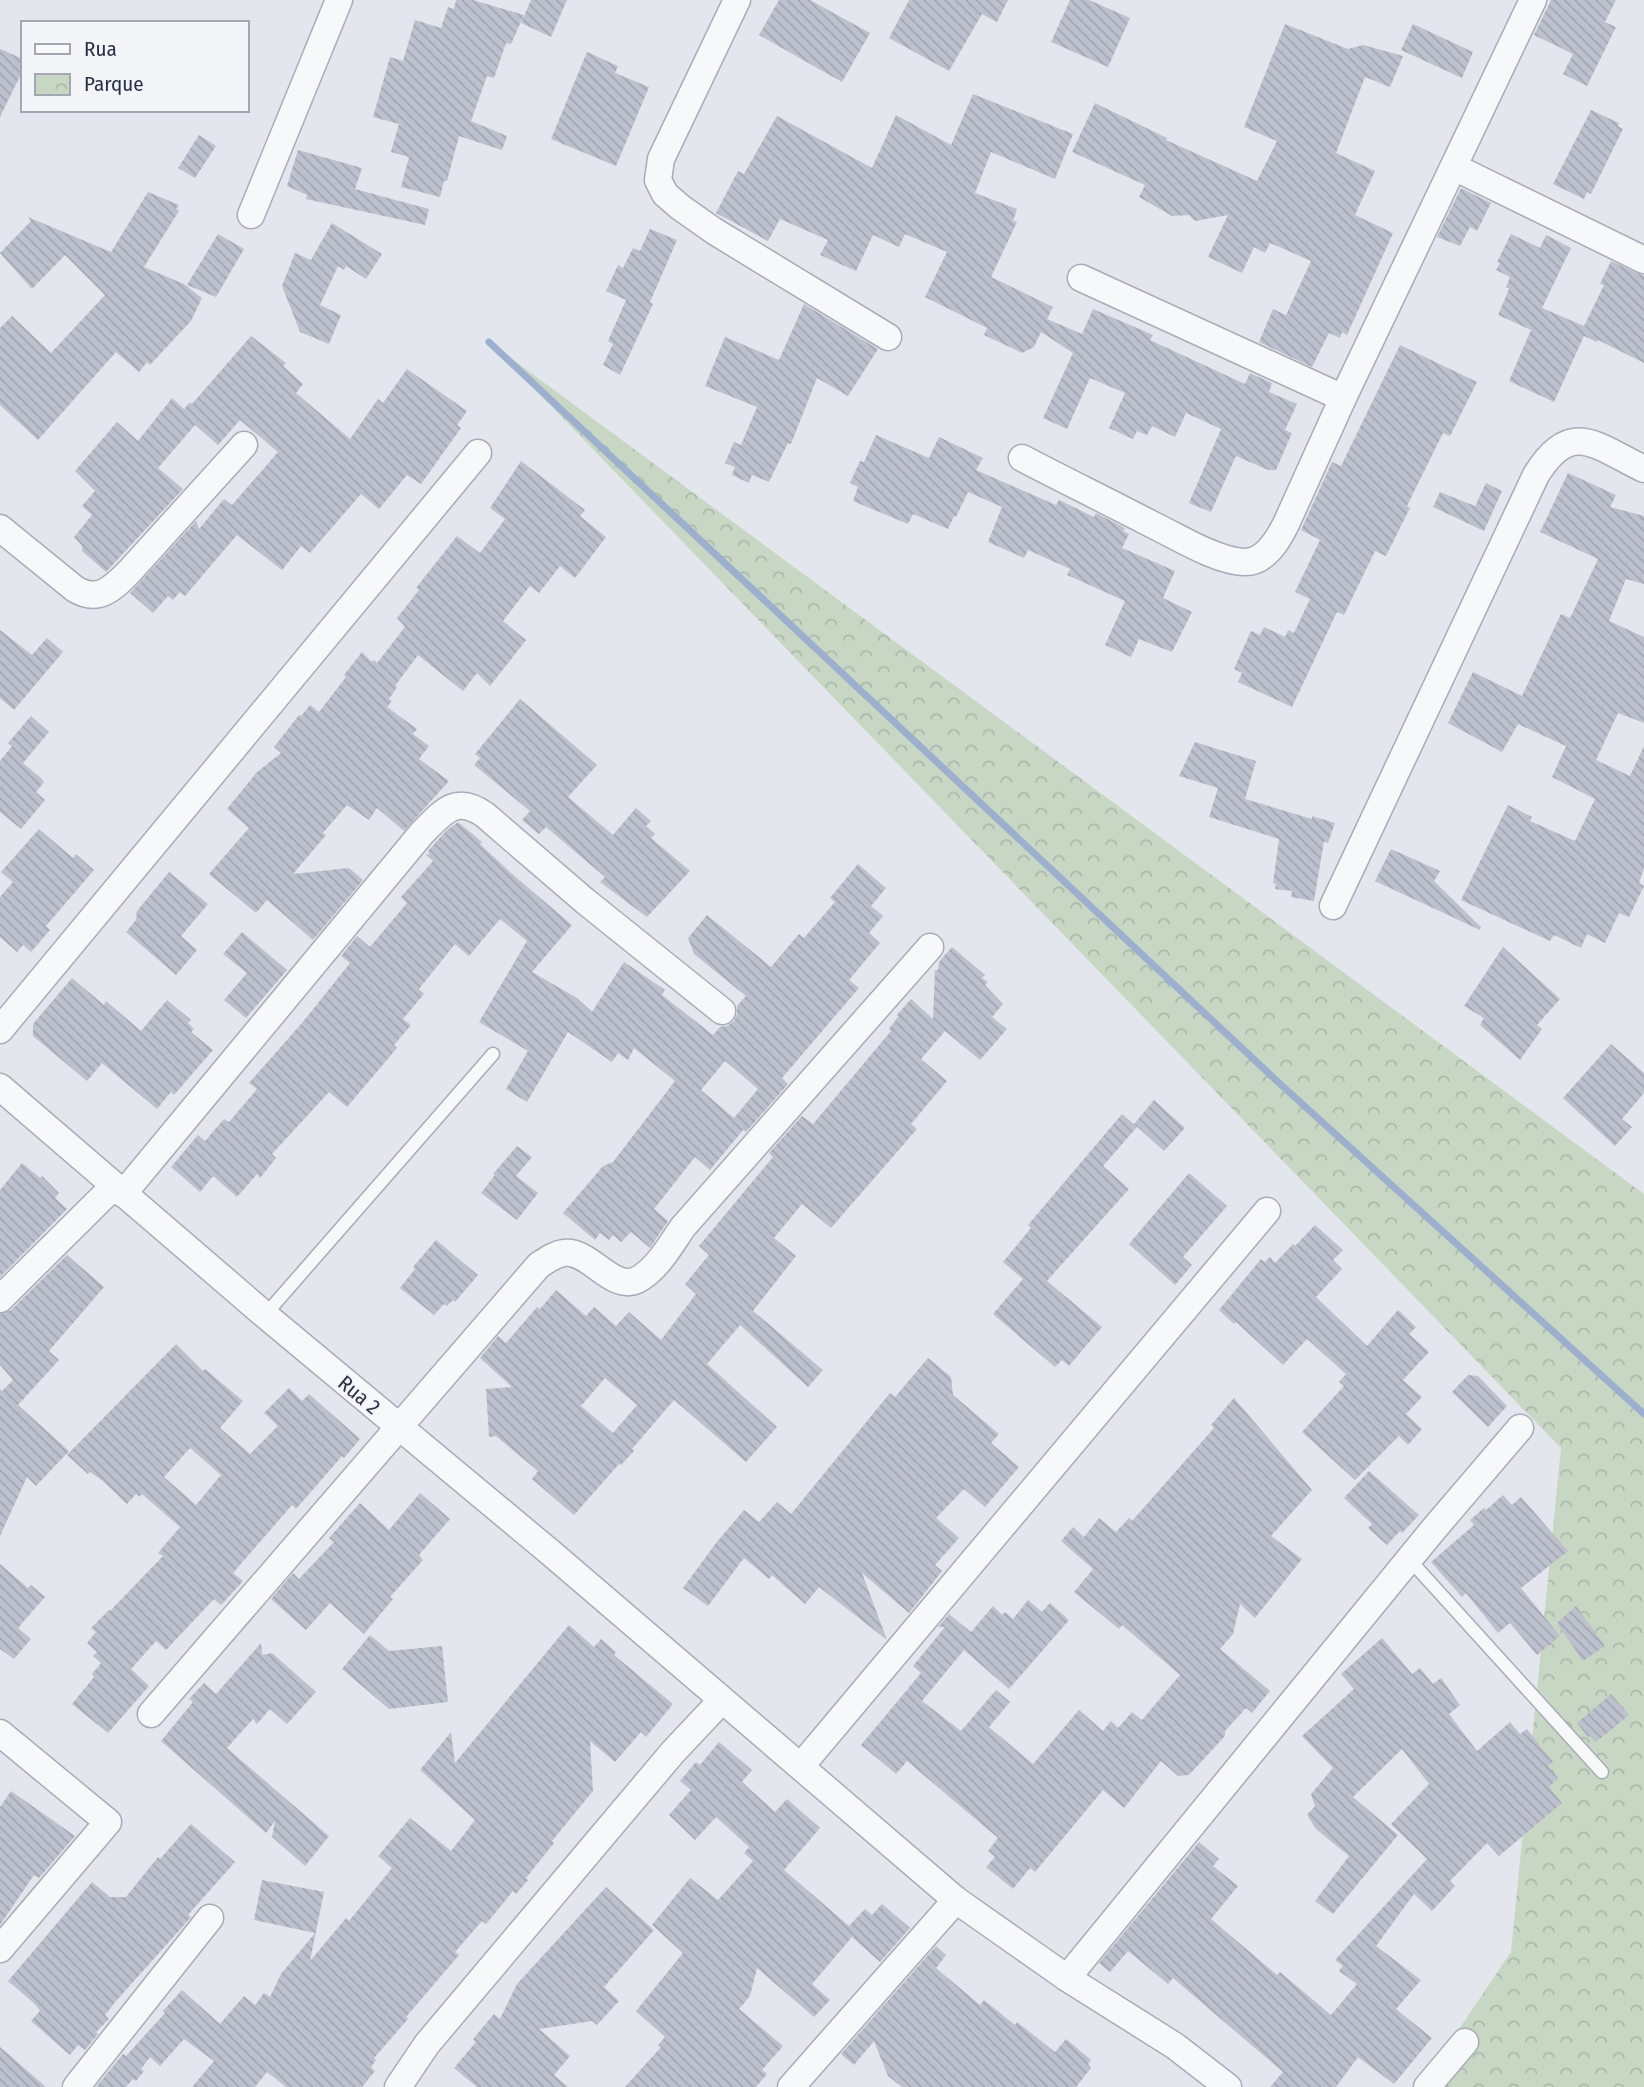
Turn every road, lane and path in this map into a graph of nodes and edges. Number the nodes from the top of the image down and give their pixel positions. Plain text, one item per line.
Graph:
1 (339, 0) edge
2 (737, 0) edge
3 (1533, 0) edge
4 (1454, 167) junction
5 (251, 215) dead end
6 (1644, 260) edge
7 (1081, 278) dead end
8 (888, 337) dead end
9 (1343, 398) junction
10 (244, 445) dead end
11 (478, 453) dead end
12 (1022, 458) dead end
13 (1644, 469) edge
14 (0, 528) edge
15 (1333, 906) dead end
16 (930, 947) dead end
17 (722, 1012) dead end
18 (0, 1030) edge
19 (493, 1054) dead end
20 (0, 1087) edge
21 (119, 1190) junction
22 (1267, 1211) dead end
23 (0, 1299) edge
24 (265, 1315) junction
25 (1520, 1428) dead end
26 (399, 1429) junction
27 (1409, 1559) junction
28 (722, 1700) junction
29 (151, 1714) dead end
30 (0, 1732) edge
31 (801, 1766) junction
32 (1602, 1772) dead end
33 (956, 1900) junction
34 (210, 1918) dead end
35 (0, 1949) edge
36 (1067, 1978) junction
37 (1465, 2042) dead end
38 (76, 2087) edge
39 (398, 2087) edge
40 (791, 2087) edge
41 (1228, 2087) edge
42 (1427, 2087) edge

1 - 5 street
2 - 8 street
3 - 4 street
4 - 6 street
4 - 9 street
7 - 9 street
9 - 12 street
10 - 14 street
11 - 18 street
13 - 15 street
16 - 26 street
17 - 21 street
19 - 24 lane
20 - 21 street, Rua 2
21 - 23 street
21 - 24 street, Rua 2
22 - 31 street
24 - 26 street, Rua 2
25 - 27 street
26 - 28 street, Rua 2
26 - 29 street
27 - 32 lane
27 - 36 street
28 - 31 street, Rua 2
28 - 39 street
30 - 35 street
31 - 33 street, Rua 2
33 - 36 street, Rua 2
33 - 40 street
34 - 38 street
36 - 41 street, Rua 2
37 - 42 street

